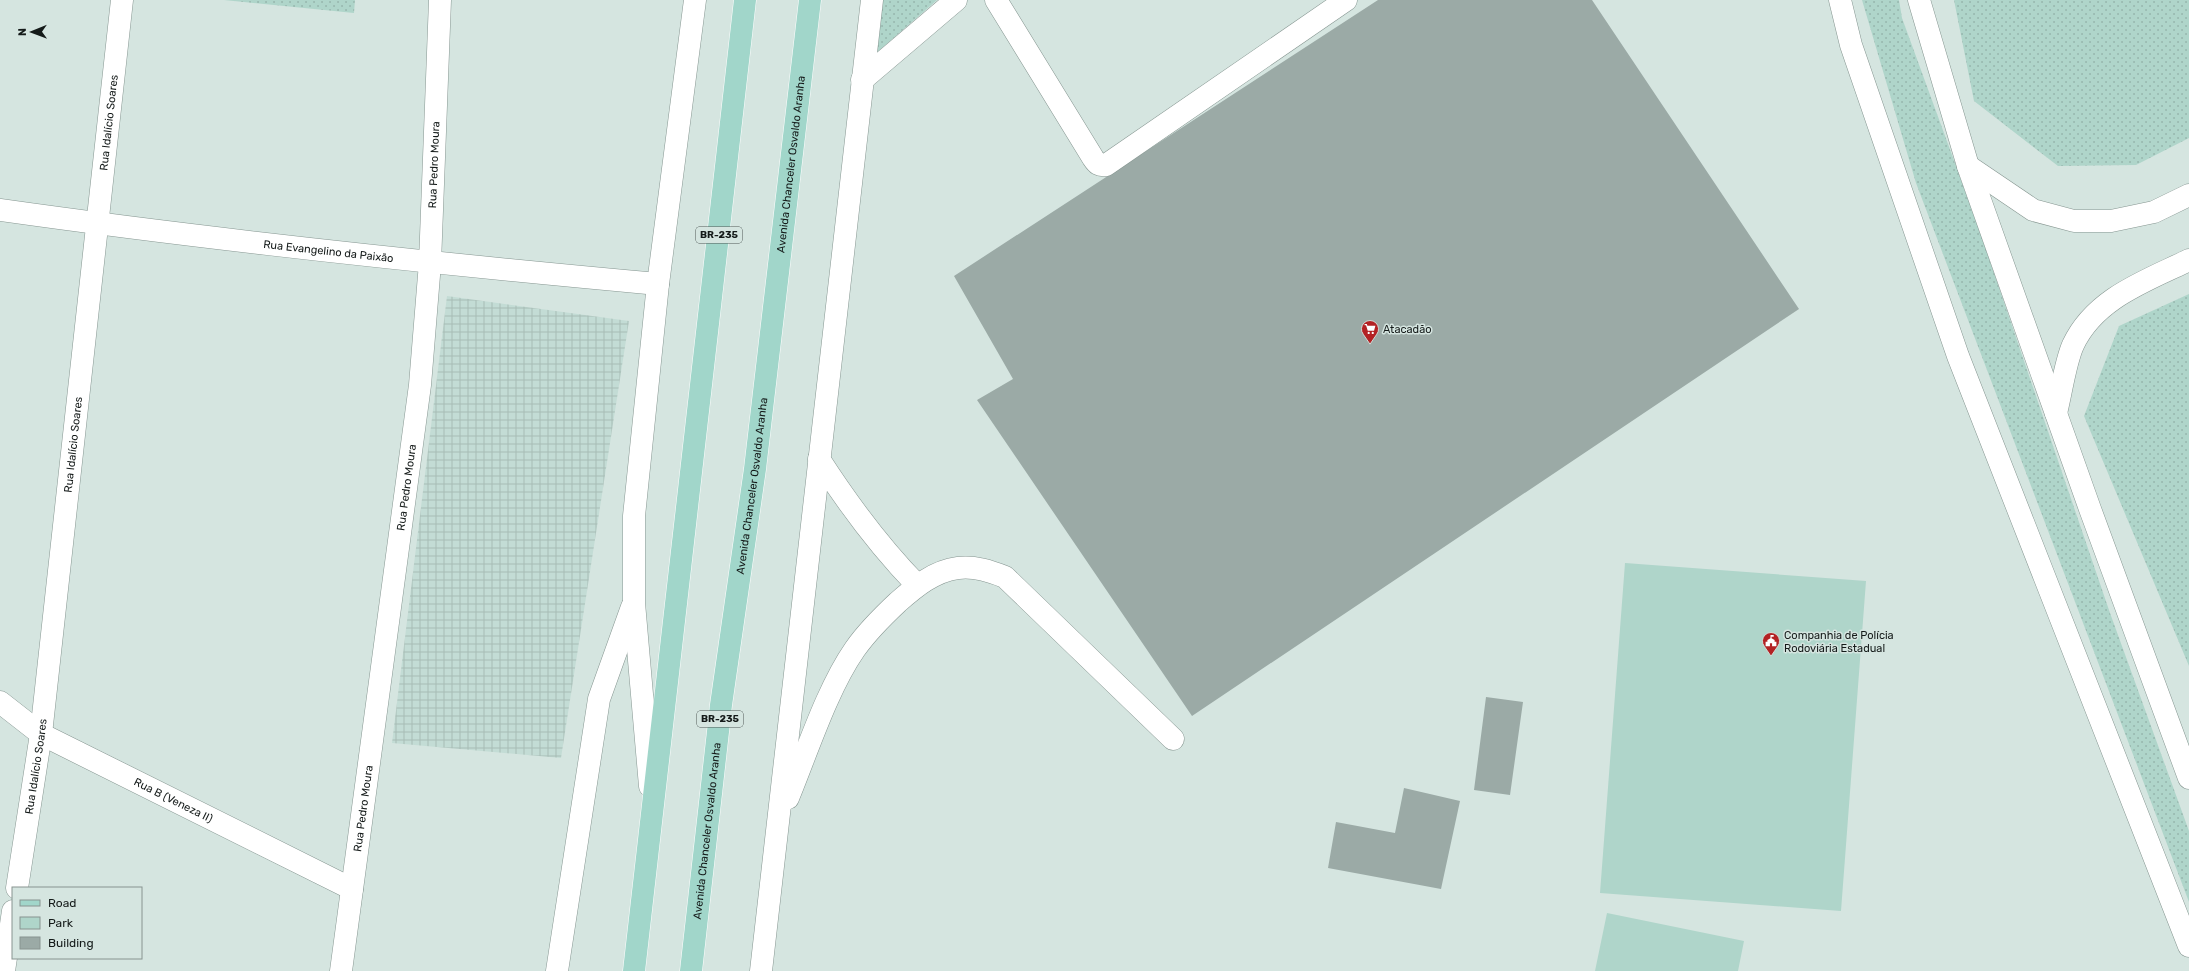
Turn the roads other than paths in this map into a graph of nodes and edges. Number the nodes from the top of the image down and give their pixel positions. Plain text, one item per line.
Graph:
1 (122, 0) edge
2 (440, 0) edge
3 (695, 0) edge
4 (745, 0) edge
5 (810, 0) edge
6 (872, 0) edge
7 (956, 0) edge
8 (996, 0) edge
9 (1346, 0) edge
10 (1840, 0) edge
11 (1919, 0) edge
12 (862, 80) junction
13 (1968, 166) junction
14 (2189, 195) edge
15 (0, 210) edge
16 (96, 224) junction
17 (2189, 260) edge
18 (430, 263) junction
19 (658, 284) junction
20 (2056, 414) junction
21 (819, 459) junction
22 (917, 585) junction
23 (634, 603) junction
24 (0, 702) edge
25 (41, 734) junction
26 (1172, 739) dead end
27 (2189, 778) edge
28 (653, 816) junction
29 (778, 823) junction
30 (17, 887) edge
31 (352, 889) junction
32 (12, 918) edge
33 (2189, 946) edge
34 (4, 971) edge
35 (341, 971) edge
36 (557, 971) edge
37 (634, 971) edge
38 (691, 971) edge
39 (761, 971) edge

1 - 16 street, Rua Idalício Soares
2 - 18 street, Rua Pedro Moura
3 - 19 street
4 - 28 main road, BR-235
5 - 38 main road, Avenida Chanceler Osvaldo Aranha / BR-235
6 - 12 street
7 - 12 street
8 - 9 street
10 - 33 street
11 - 13 street
12 - 21 street
13 - 14 street
13 - 20 street
15 - 16 street, Rua Evangelino da Paixão
16 - 18 street, Rua Evangelino da Paixão
16 - 25 street, Rua Idalício Soares
17 - 20 street
18 - 19 street, Rua Evangelino da Paixão
18 - 31 street, Rua Pedro Moura
19 - 23 street
20 - 27 street
21 - 22 street
21 - 29 street
22 - 26 street
22 - 29 street
23 - 28 street
23 - 36 street
24 - 25 street, Rua B (Veneza II)
25 - 30 street, Rua Idalício Soares
25 - 31 street, Rua B (Veneza II)
28 - 37 main road, BR-235
29 - 39 street
31 - 35 street, Rua Pedro Moura
32 - 34 street

